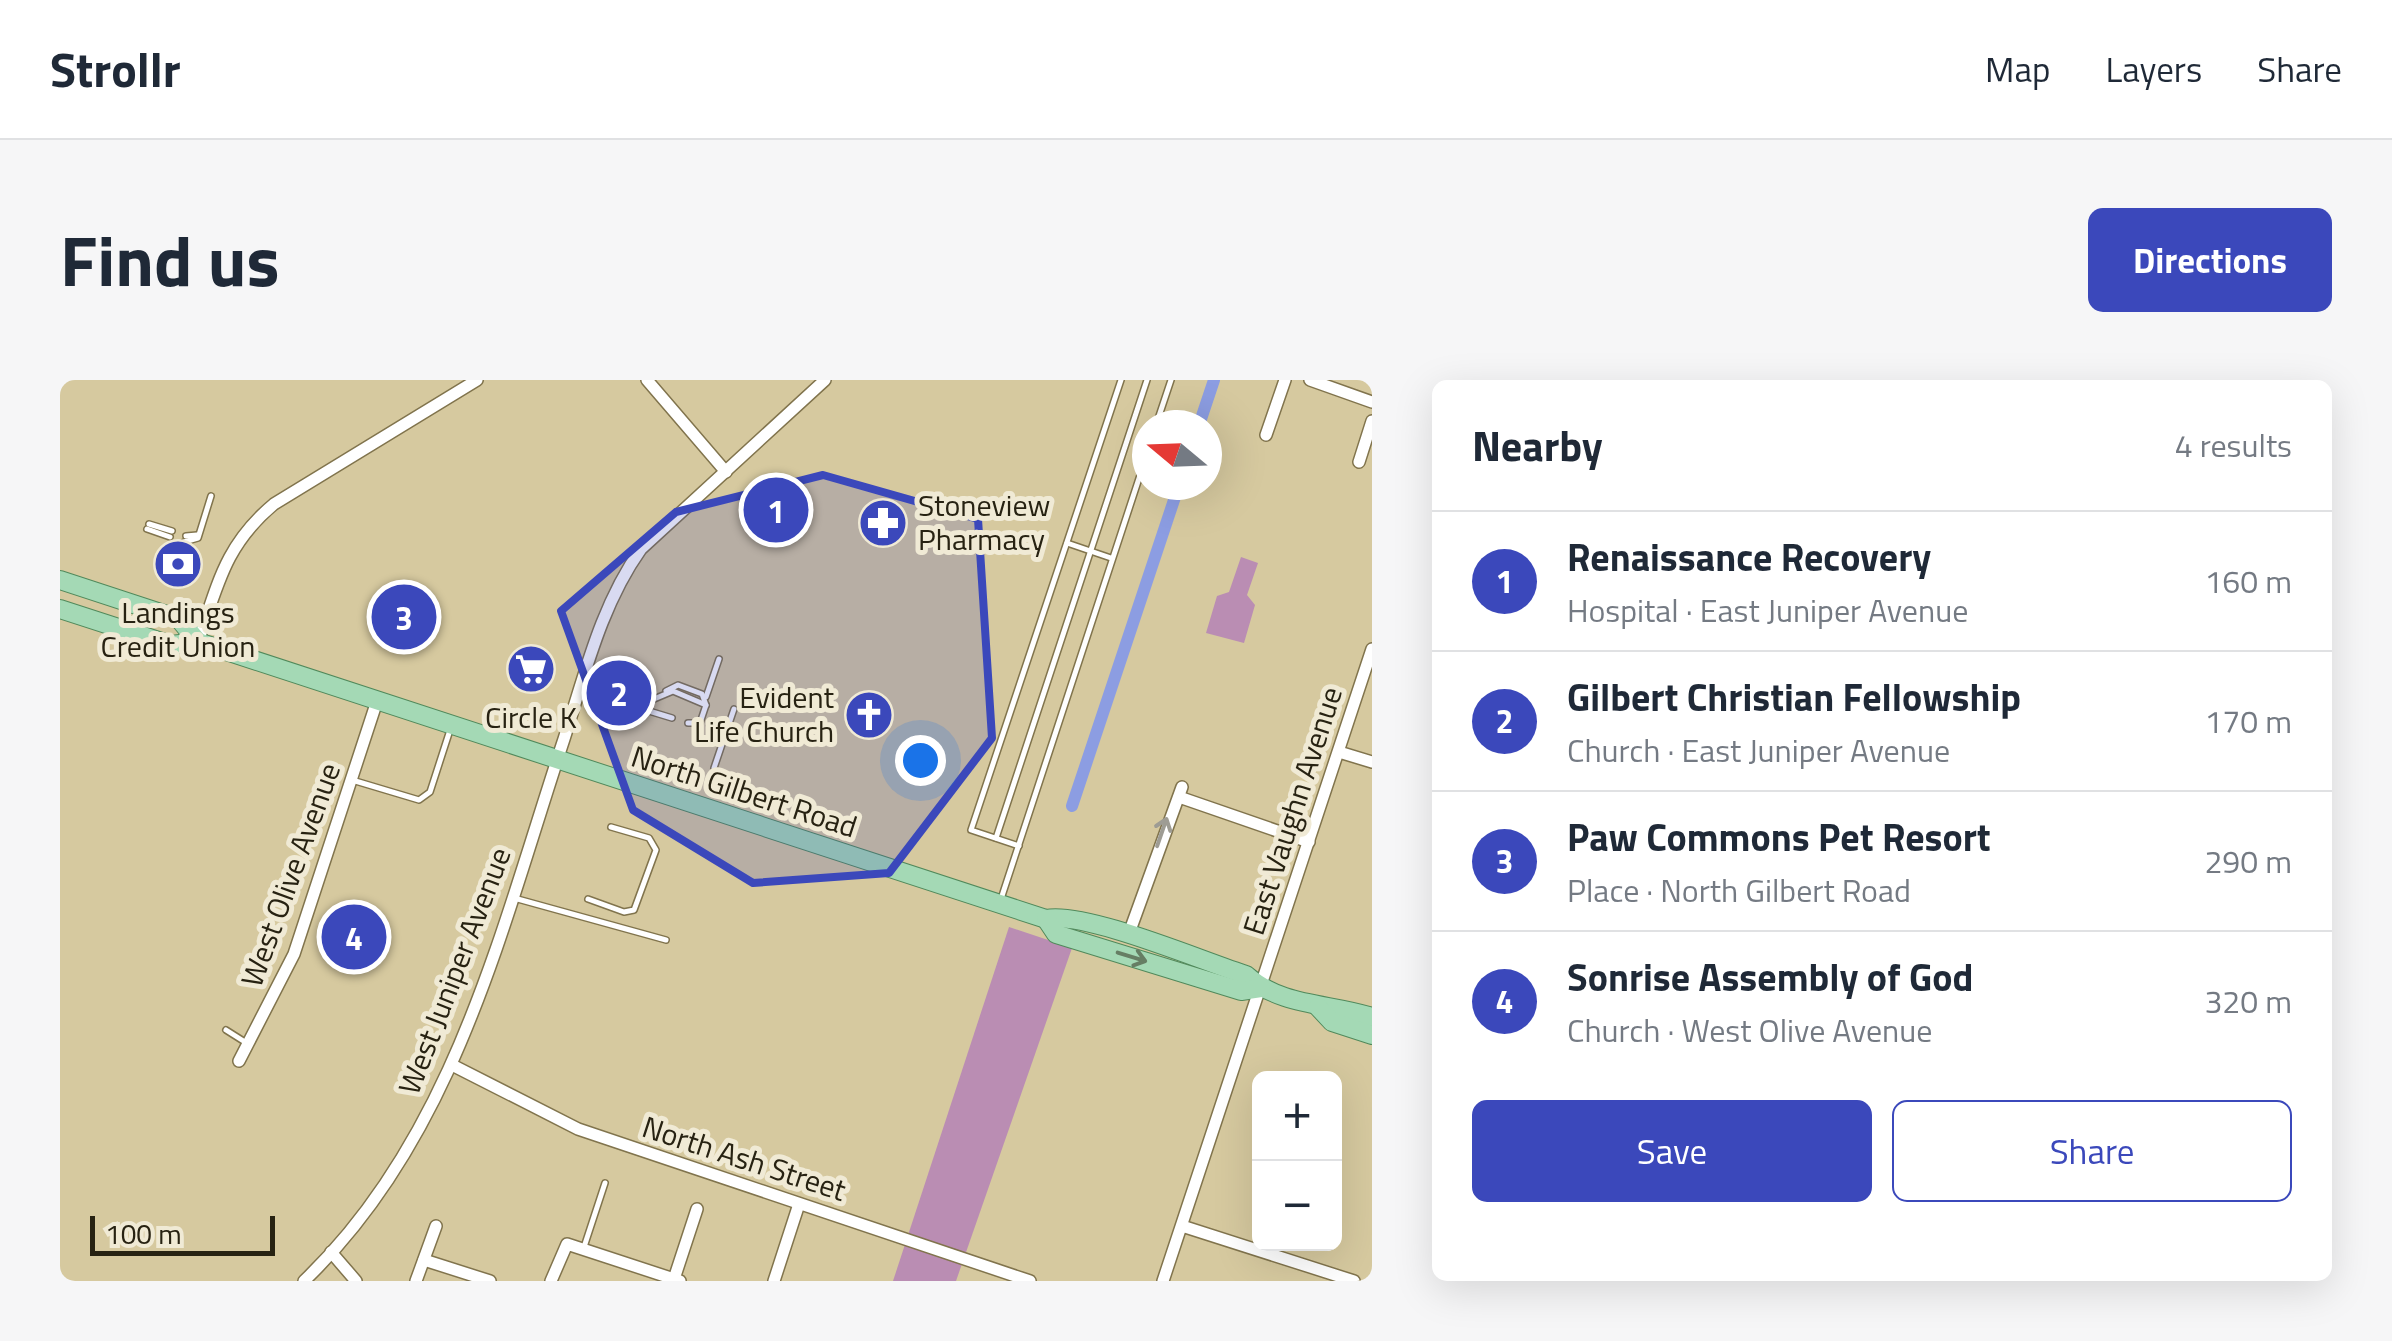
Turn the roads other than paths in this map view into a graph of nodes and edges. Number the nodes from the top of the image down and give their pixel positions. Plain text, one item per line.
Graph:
1 (477, 380) edge
2 (825, 380) edge
3 (1121, 380) edge
4 (1147, 380) edge
5 (1171, 380) edge
6 (1284, 380) edge
7 (1310, 380) edge
8 (654, 382) edge
9 (1372, 402) edge
10 (1161, 410) edge
11 (1372, 420) edge
12 (1266, 435) dead end
13 (1359, 462) dead end
14 (726, 472) junction
15 (211, 496) dead end
16 (1132, 500) edge
17 (148, 527) dead end
18 (171, 534) dead end
19 (185, 539) dead end
20 (1067, 543) junction
21 (1090, 550) junction
22 (1113, 558) junction
23 (60, 580) edge
24 (60, 609) edge
25 (198, 642) junction
26 (1372, 649) edge
27 (719, 659) dead end
28 (654, 699) dead end
29 (378, 700) junction
30 (706, 701) junction
31 (734, 709) dead end
32 (650, 711) dead end
33 (672, 718) dead end
34 (688, 723) dead end
35 (452, 725) junction
36 (1340, 752) junction
37 (556, 760) junction
38 (1372, 762) edge
39 (714, 768) dead end
40 (352, 780) junction
41 (611, 827) dead end
42 (996, 838) junction
43 (1310, 842) junction
44 (1018, 846) junction
45 (511, 897) junction
46 (588, 899) dead end
47 (1000, 904) junction
48 (1046, 919) junction
49 (1128, 936) junction
50 (666, 940) dead end
51 (1260, 988) junction
52 (1318, 1007) junction
53 (1372, 1017) edge
54 (226, 1030) dead end
55 (1372, 1035) edge
56 (250, 1044) junction
57 (239, 1061) dead end
58 (452, 1064) junction
59 (606, 1183) dead end
60 (799, 1204) junction
61 (697, 1209) dead end
62 (436, 1226) dead end
63 (1182, 1226) junction
64 (583, 1250) junction
65 (331, 1252) junction
66 (424, 1260) junction
67 (310, 1279) edge
68 (677, 1280) edge
69 (356, 1281) edge
70 (416, 1281) edge
71 (490, 1281) edge
72 (550, 1281) edge
73 (774, 1281) edge
74 (1030, 1281) edge
75 (1163, 1281) edge
76 (1354, 1281) edge

1 - 25 street
2 - 14 street, West Juniper Avenue
3 - 20 lane
4 - 21 lane
5 - 10 lane
6 - 12 street
7 - 9 street
8 - 14 street
11 - 13 street
14 - 37 street, West Juniper Avenue
15 - 19 lane
16 - 22 lane
17 - 18 lane
20 - 21 lane
20 - 42 lane
21 - 22 lane
21 - 42 lane
22 - 44 lane
23 - 25 main road, North Gilbert Road
24 - 25 main road, North Gilbert Road
25 - 29 main road, North Gilbert Road
26 - 36 street, East Vaughn Avenue
27 - 30 lane
28 - 30 lane
29 - 35 main road, North Gilbert Road
29 - 40 street, West Olive Avenue
30 - 34 lane
31 - 39 lane
32 - 33 lane
35 - 37 main road, North Gilbert Road
35 - 40 lane
36 - 38 street
36 - 43 street, East Vaughn Avenue
37 - 45 street, West Juniper Avenue
37 - 47 main road, North Gilbert Road
40 - 56 street, West Olive Avenue
41 - 46 lane
42 - 44 lane
49 -> 43 street
43 - 51 street, East Vaughn Avenue
44 - 47 lane
45 - 50 lane
45 - 58 street, West Juniper Avenue
47 - 48 main road, North Gilbert Road
48 - 49 main road, North Gilbert Road
48 -> 51 main road, North Gilbert Road
49 - 51 main road, North Gilbert Road
51 - 52 main road, North Gilbert Road
51 - 63 street, East Vaughn Avenue
52 - 53 main road, North Gilbert Road
52 - 55 main road, North Gilbert Road
54 - 56 lane
56 - 57 street, West Olive Avenue
58 - 60 street, North Ash Street
58 - 65 street, West Juniper Avenue
59 - 64 lane
60 - 73 street
60 - 74 street, North Ash Street
61 - 68 street
62 - 66 street
63 - 75 street, East Vaughn Avenue
63 - 76 street
64 - 68 street
64 - 72 street
65 - 67 street, West Juniper Avenue
65 - 69 street
66 - 70 street
66 - 71 street

